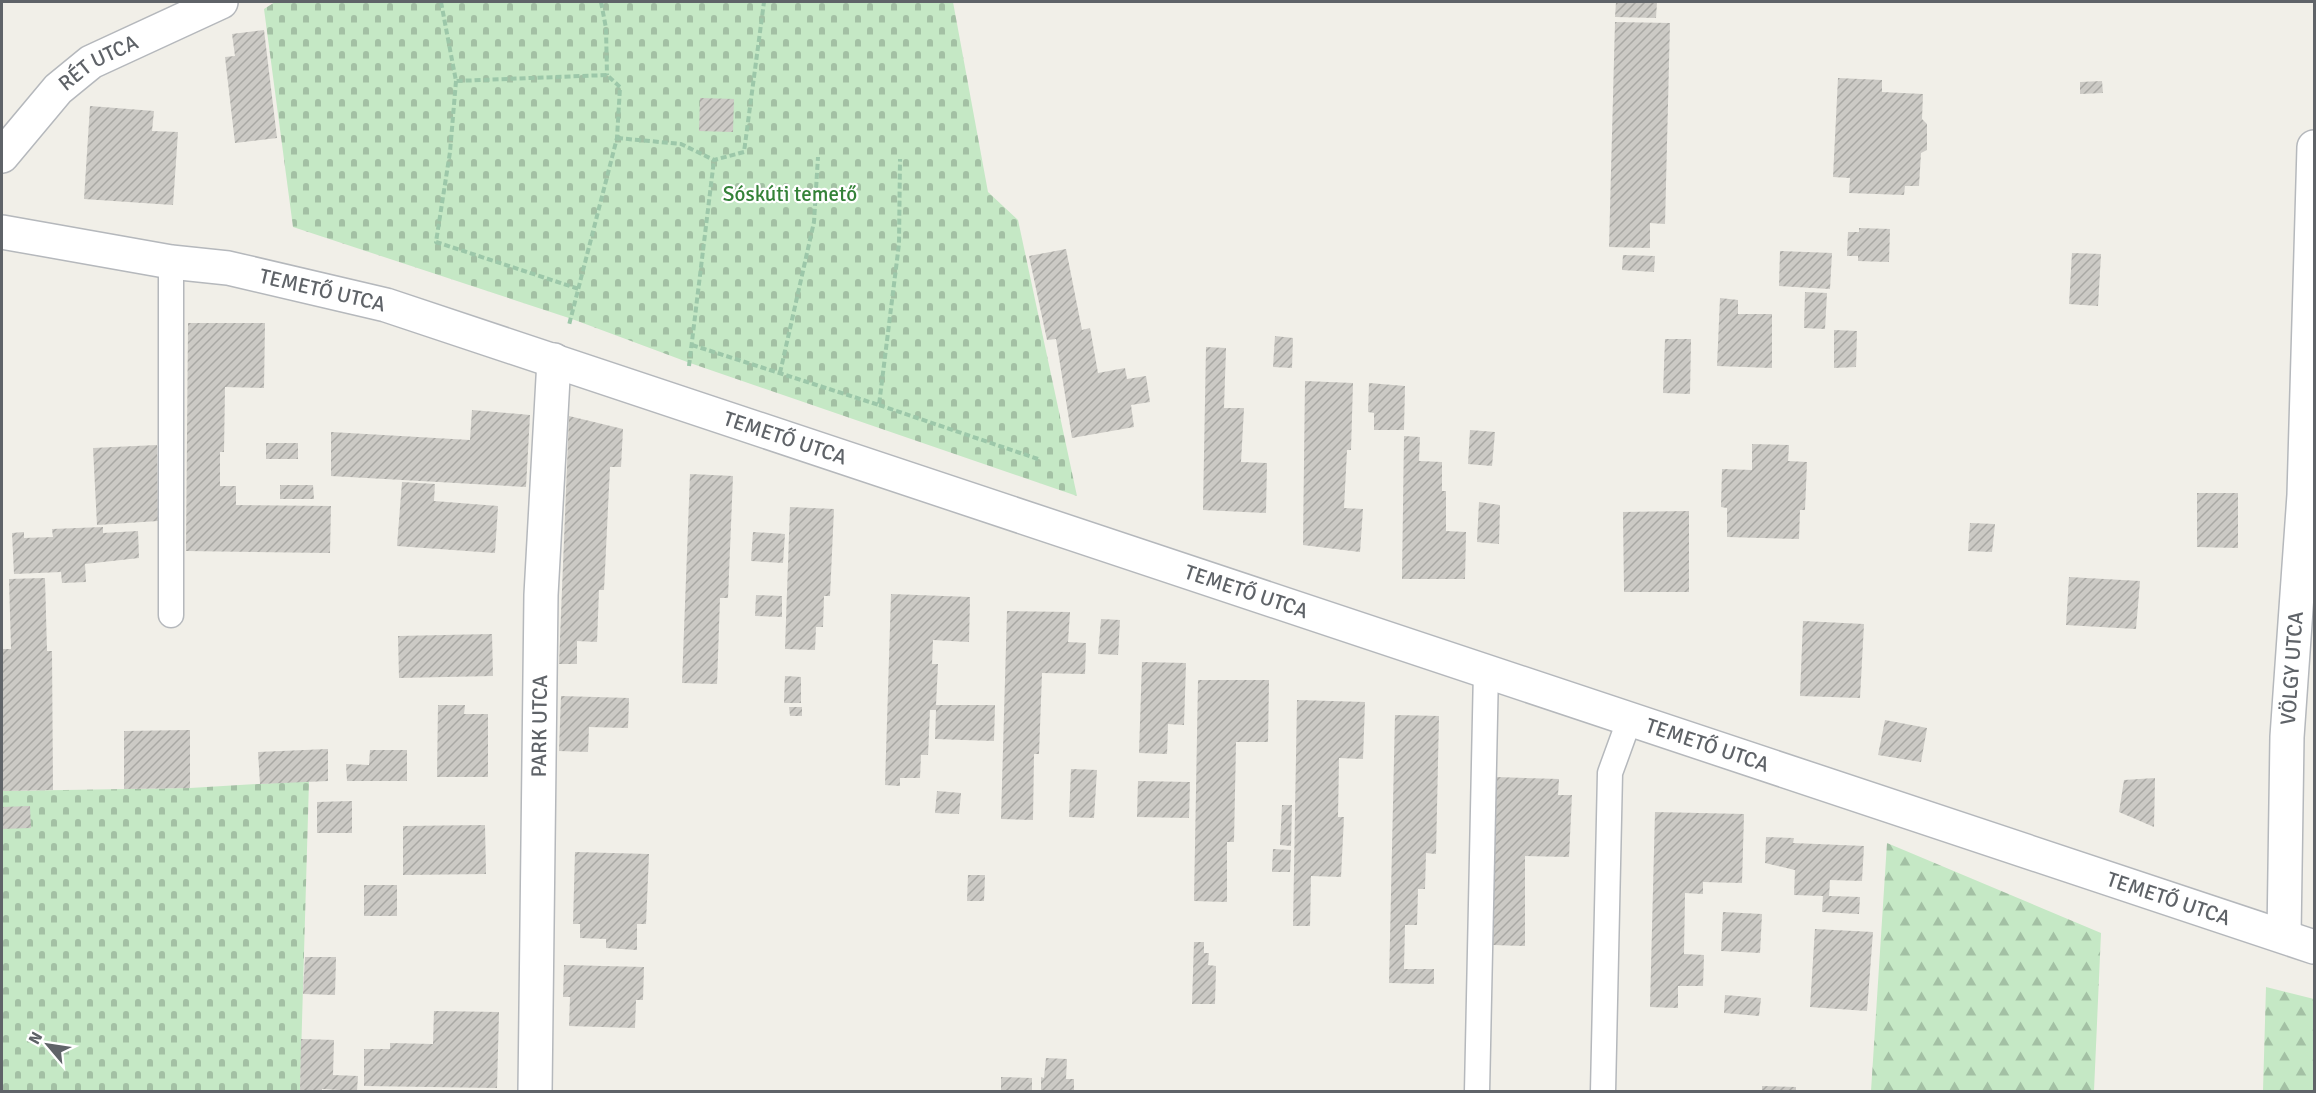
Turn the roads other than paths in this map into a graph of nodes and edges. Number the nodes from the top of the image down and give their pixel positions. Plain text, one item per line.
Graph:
1 (221, 2) edge
2 (2314, 147) edge
3 (2, 156) edge
4 (2, 232) edge
5 (171, 262) junction
6 (554, 360) junction
7 (171, 615) dead end
8 (1486, 670) junction
9 (1630, 718) junction
10 (2284, 936) junction
11 (2314, 946) edge
12 (535, 1092) edge
13 (1477, 1092) edge
14 (1603, 1092) edge

1 - 3 street, RÉT UTCA
2 - 10 street, VÖLGY UTCA
4 - 5 street, TEMETŐ UTCA
5 - 6 street, TEMETŐ UTCA
5 - 7 lane
6 - 8 street, TEMETŐ UTCA
6 - 12 street, PARK UTCA
8 - 9 street, TEMETŐ UTCA
8 - 13 lane
9 - 10 street, TEMETŐ UTCA
9 - 14 lane
10 - 11 street, TEMETŐ UTCA

